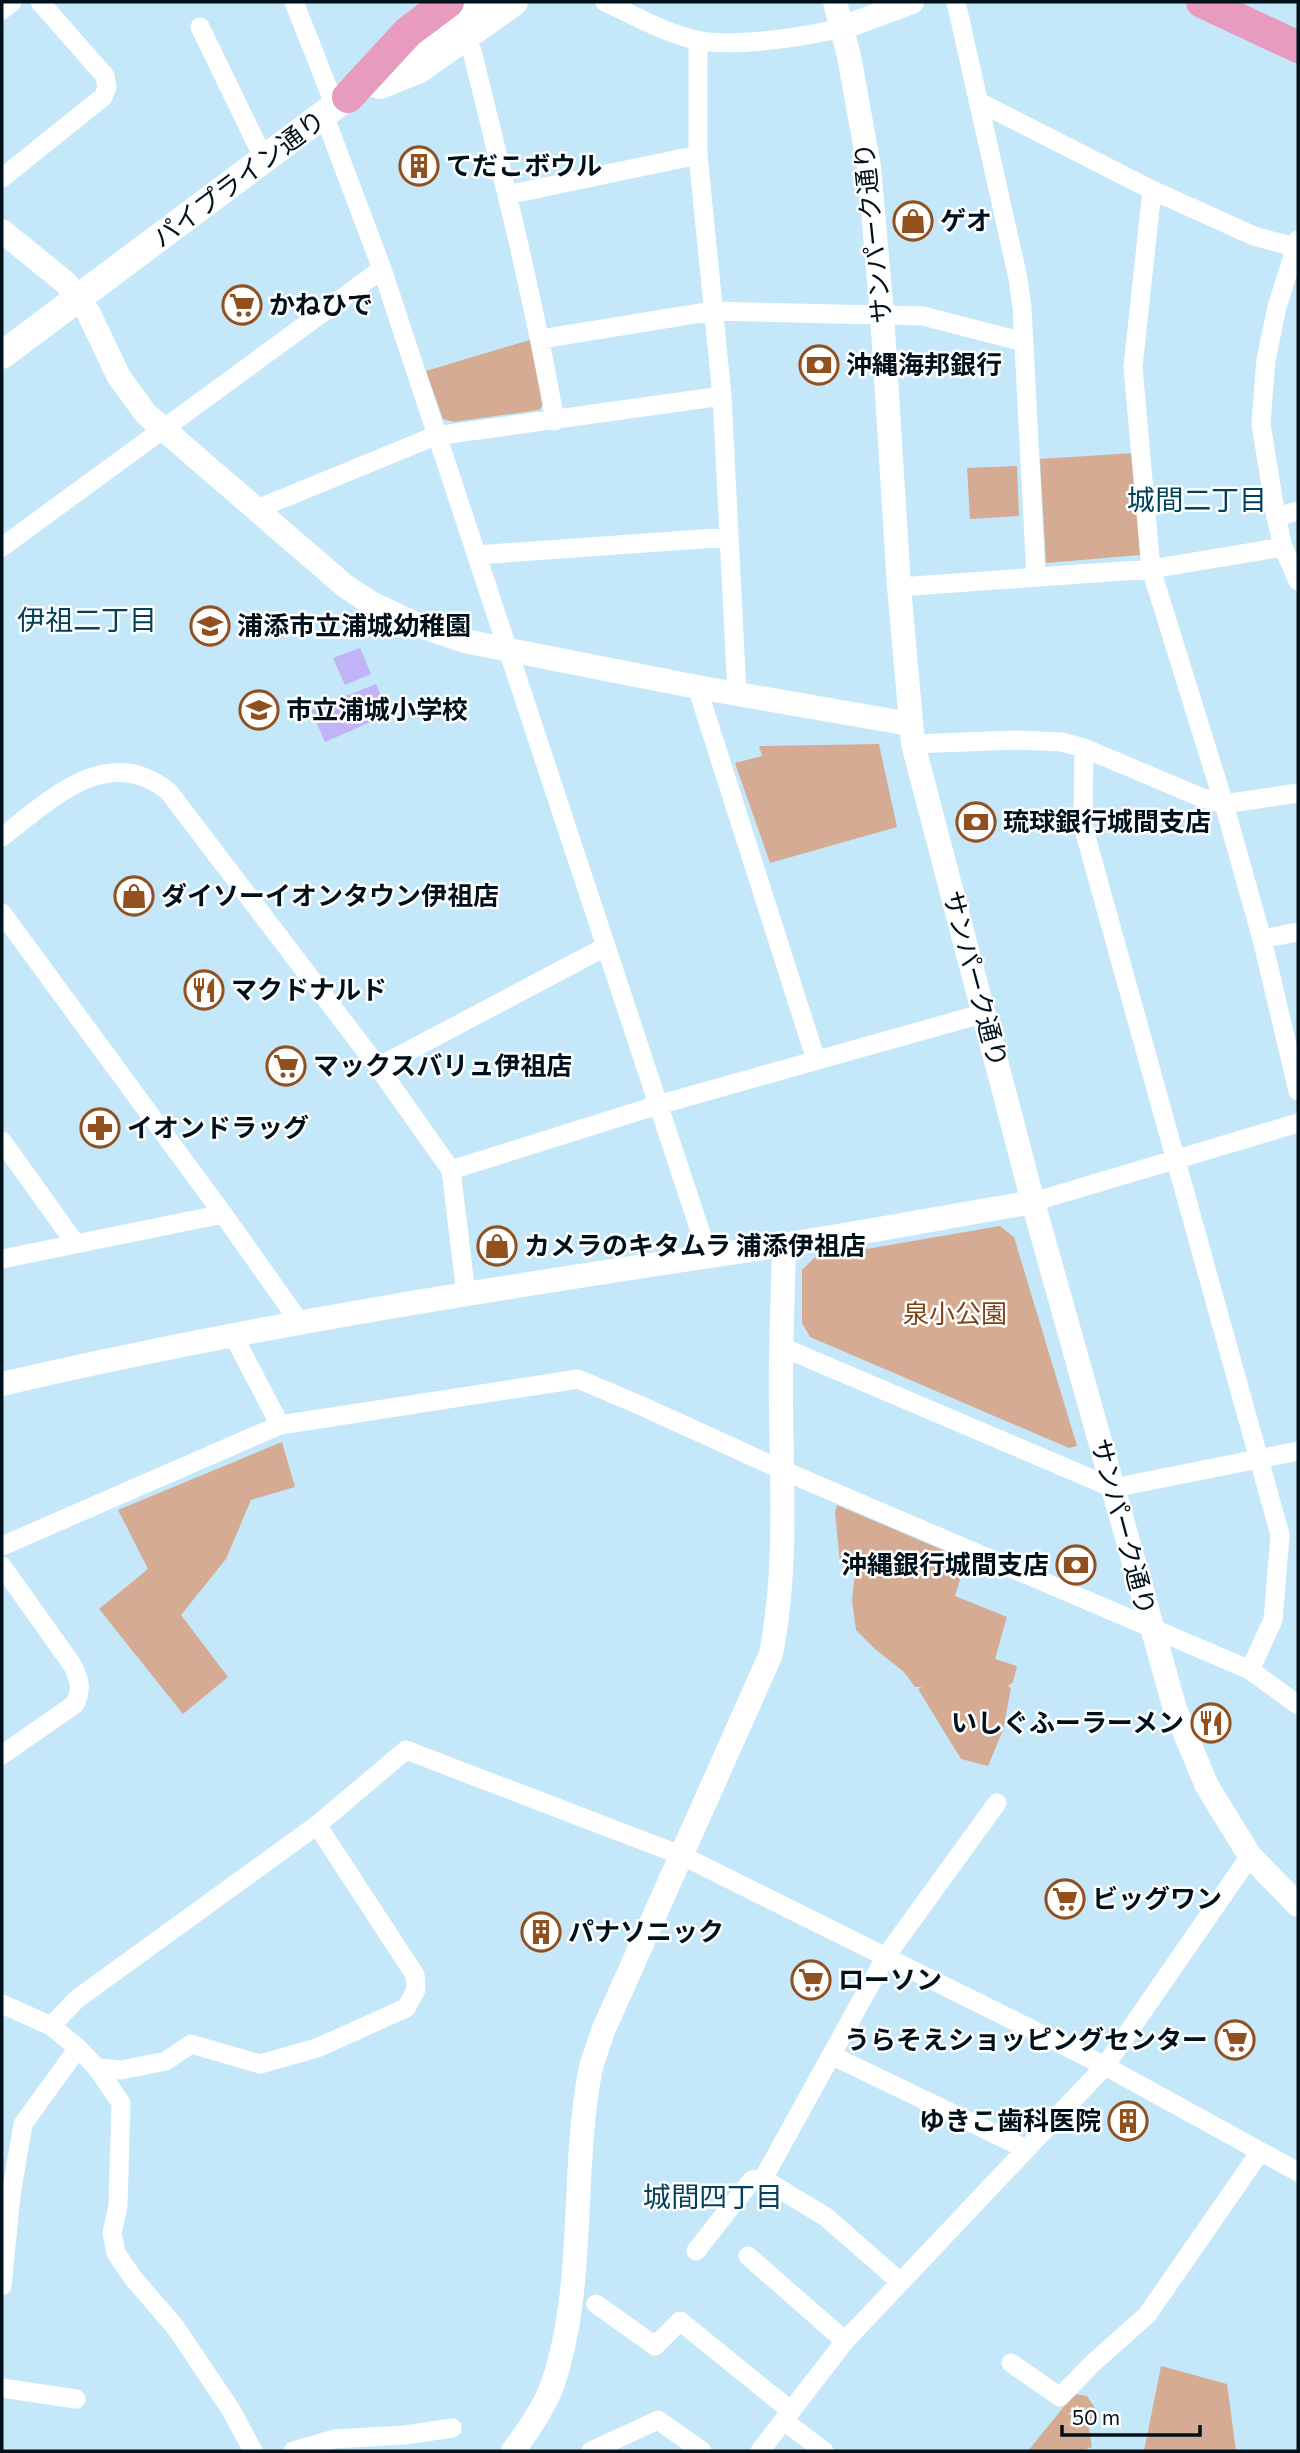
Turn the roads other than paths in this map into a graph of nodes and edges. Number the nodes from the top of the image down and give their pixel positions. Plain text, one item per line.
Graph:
1 (12, 2) edge
2 (40, 2) edge
3 (294, 2) edge
4 (448, 2) edge
5 (474, 2) edge
6 (513, 2) edge
7 (605, 2) edge
8 (835, 2) edge
9 (912, 2) edge
10 (956, 2) edge
11 (1202, 2) edge
12 (2, 10) edge
13 (200, 27) dead end
14 (842, 28) junction
15 (462, 40) junction
16 (698, 40) junction
17 (1298, 47) edge
18 (979, 102) junction
19 (336, 106) junction
20 (698, 155) junction
21 (264, 159) junction
22 (2, 178) edge
23 (1152, 190) junction
24 (507, 195) junction
25 (2, 232) edge
26 (1298, 245) edge
27 (382, 269) junction
28 (78, 300) junction
29 (713, 311) junction
30 (882, 314) junction
31 (541, 339) junction
32 (1024, 342) junction
33 (2, 355) edge
34 (722, 396) junction
35 (555, 421) junction
36 (164, 429) junction
37 (435, 436) junction
38 (257, 509) junction
39 (1298, 511) edge
40 (1276, 517) junction
41 (729, 537) junction
42 (2, 547) edge
43 (1283, 547) junction
44 (477, 555) junction
45 (1151, 569) junction
46 (1036, 577) junction
47 (1298, 581) edge
48 (899, 587) junction
49 (508, 650) junction
50 (697, 687) junction
51 (737, 694) junction
52 (911, 734) junction
53 (1084, 748) junction
54 (1298, 793) edge
55 (1224, 804) junction
56 (2, 837) edge
57 (2, 913) edge
58 (1298, 932) edge
59 (1262, 939) junction
60 (605, 947) junction
61 (985, 1013) junction
62 (816, 1060) junction
63 (378, 1067) junction
64 (1298, 1091) edge
65 (657, 1105) junction
66 (1298, 1123) edge
67 (2, 1141) edge
68 (1177, 1157) junction
69 (451, 1170) junction
70 (1033, 1202) junction
71 (223, 1214) junction
72 (75, 1243) junction
73 (784, 1244) junction
74 (708, 1255) junction
75 (2, 1259) edge
76 (466, 1294) junction
77 (301, 1324) junction
78 (233, 1335) junction
79 (782, 1347) junction
80 (2, 1384) edge
81 (280, 1425) junction
82 (1298, 1451) edge
83 (1260, 1459) junction
84 (782, 1469) junction
85 (1113, 1488) junction
86 (1289, 1537) edge
87 (2, 1546) edge
88 (2, 1566) edge
89 (1152, 1629) junction
90 (1250, 1670) junction
91 (1298, 1705) edge
92 (2, 1755) edge
93 (998, 1803) dead end
94 (317, 1825) junction
95 (683, 1856) junction
96 (1250, 1856) junction
97 (1298, 1905) edge
98 (886, 1956) junction
99 (2, 2004) edge
100 (51, 2026) junction
101 (78, 2048) junction
102 (831, 2055) junction
103 (1105, 2066) junction
104 (97, 2068) junction
105 (1026, 2149) junction
106 (1260, 2152) junction
107 (1298, 2172) edge
108 (763, 2179) junction
109 (7, 2195) edge
110 (696, 2251) dead end
111 (748, 2256) dead end
112 (899, 2281) junction
113 (2, 2286) edge
114 (596, 2304) dead end
115 (845, 2341) junction
116 (1011, 2363) dead end
117 (2, 2388) edge
118 (76, 2399) dead end
119 (788, 2416) junction
120 (452, 2428) dead end
121 (253, 2451) edge
122 (293, 2451) edge
123 (513, 2451) edge
124 (591, 2451) edge
125 (702, 2451) edge
126 (761, 2451) edge
127 (824, 2451) edge

1 - 12 street
2 - 22 street
3 - 19 street
4 - 19 main road
5 - 19 main road, パイプライン通り
6 - 15 main road
7 - 16 street
8 - 14 street, サンパーク通り
9 - 14 street
10 - 18 street
11 - 17 main road
13 - 21 street
14 - 16 street
14 - 30 street, サンパーク通り
15 - 19 main road
15 - 24 street
16 - 20 street
18 - 23 street
18 - 32 street
19 - 21 main road, パイプライン通り
19 - 27 street
20 - 24 street
20 - 29 street
21 - 28 main road, パイプライン通り
23 - 26 street
23 - 45 street
24 - 31 street
25 - 28 street
26 - 40 street
27 - 36 street
27 - 37 street
28 - 33 main road, パイプライン通り
28 - 36 street
29 - 30 street
29 - 31 street
29 - 34 street
30 - 32 street
30 - 48 street, サンパーク通り
31 - 35 street
32 - 46 street
34 - 35 street
34 - 41 street
35 - 37 street
36 - 38 street
36 - 42 street
37 - 38 street
37 - 44 street
38 - 49 street
39 - 40 street
40 - 43 street
41 - 44 street
41 - 51 street
43 - 45 street
43 - 47 street
44 - 49 street
45 - 46 street
45 - 55 street
46 - 48 street
48 - 52 street, サンパーク通り
49 - 50 street
49 - 60 street
50 - 51 street
50 - 62 street
51 - 52 street
52 - 53 street
52 - 61 street, サンパーク通り
53 - 55 street
53 - 68 street
54 - 55 street
55 - 59 street
56 - 63 street
57 - 71 street
58 - 59 street
59 - 64 street
60 - 63 street
60 - 65 street
61 - 62 street
61 - 70 street, サンパーク通り
62 - 65 street
63 - 69 street
65 - 69 street
65 - 74 street
66 - 68 street
67 - 72 street
68 - 70 street
68 - 83 street
69 - 76 street
70 - 73 street
70 - 85 street, サンパーク通り
71 - 72 street
71 - 77 street
72 - 75 street
73 - 74 street
73 - 79 street
74 - 76 street
76 - 77 street
77 - 78 street
78 - 80 street
78 - 81 street
79 - 84 street
79 - 85 street
81 - 84 street
81 - 87 street
82 - 83 street
83 - 85 street
83 - 86 street
84 - 89 street
84 - 95 street
85 - 89 street, サンパーク通り
86 - 90 street
88 - 92 street
89 - 90 street
89 - 96 street, サンパーク通り
90 - 91 street
93 - 98 street
94 - 95 street
94 - 100 street
94 - 104 street
95 - 98 street
95 - 123 street
96 - 97 street, サンパーク通り
96 - 103 street
98 - 102 street
98 - 103 street
99 - 100 street
100 - 101 street
101 - 104 street
101 - 109 street
102 - 105 street
102 - 108 street
103 - 105 street
103 - 106 street
104 - 121 street
105 - 112 street
106 - 107 street
106 - 116 street
108 - 110 street
108 - 112 street
109 - 113 street
111 - 115 street
112 - 115 street
114 - 119 street
115 - 119 street
117 - 118 street
119 - 126 street
119 - 127 street
120 - 122 street
124 - 125 street

